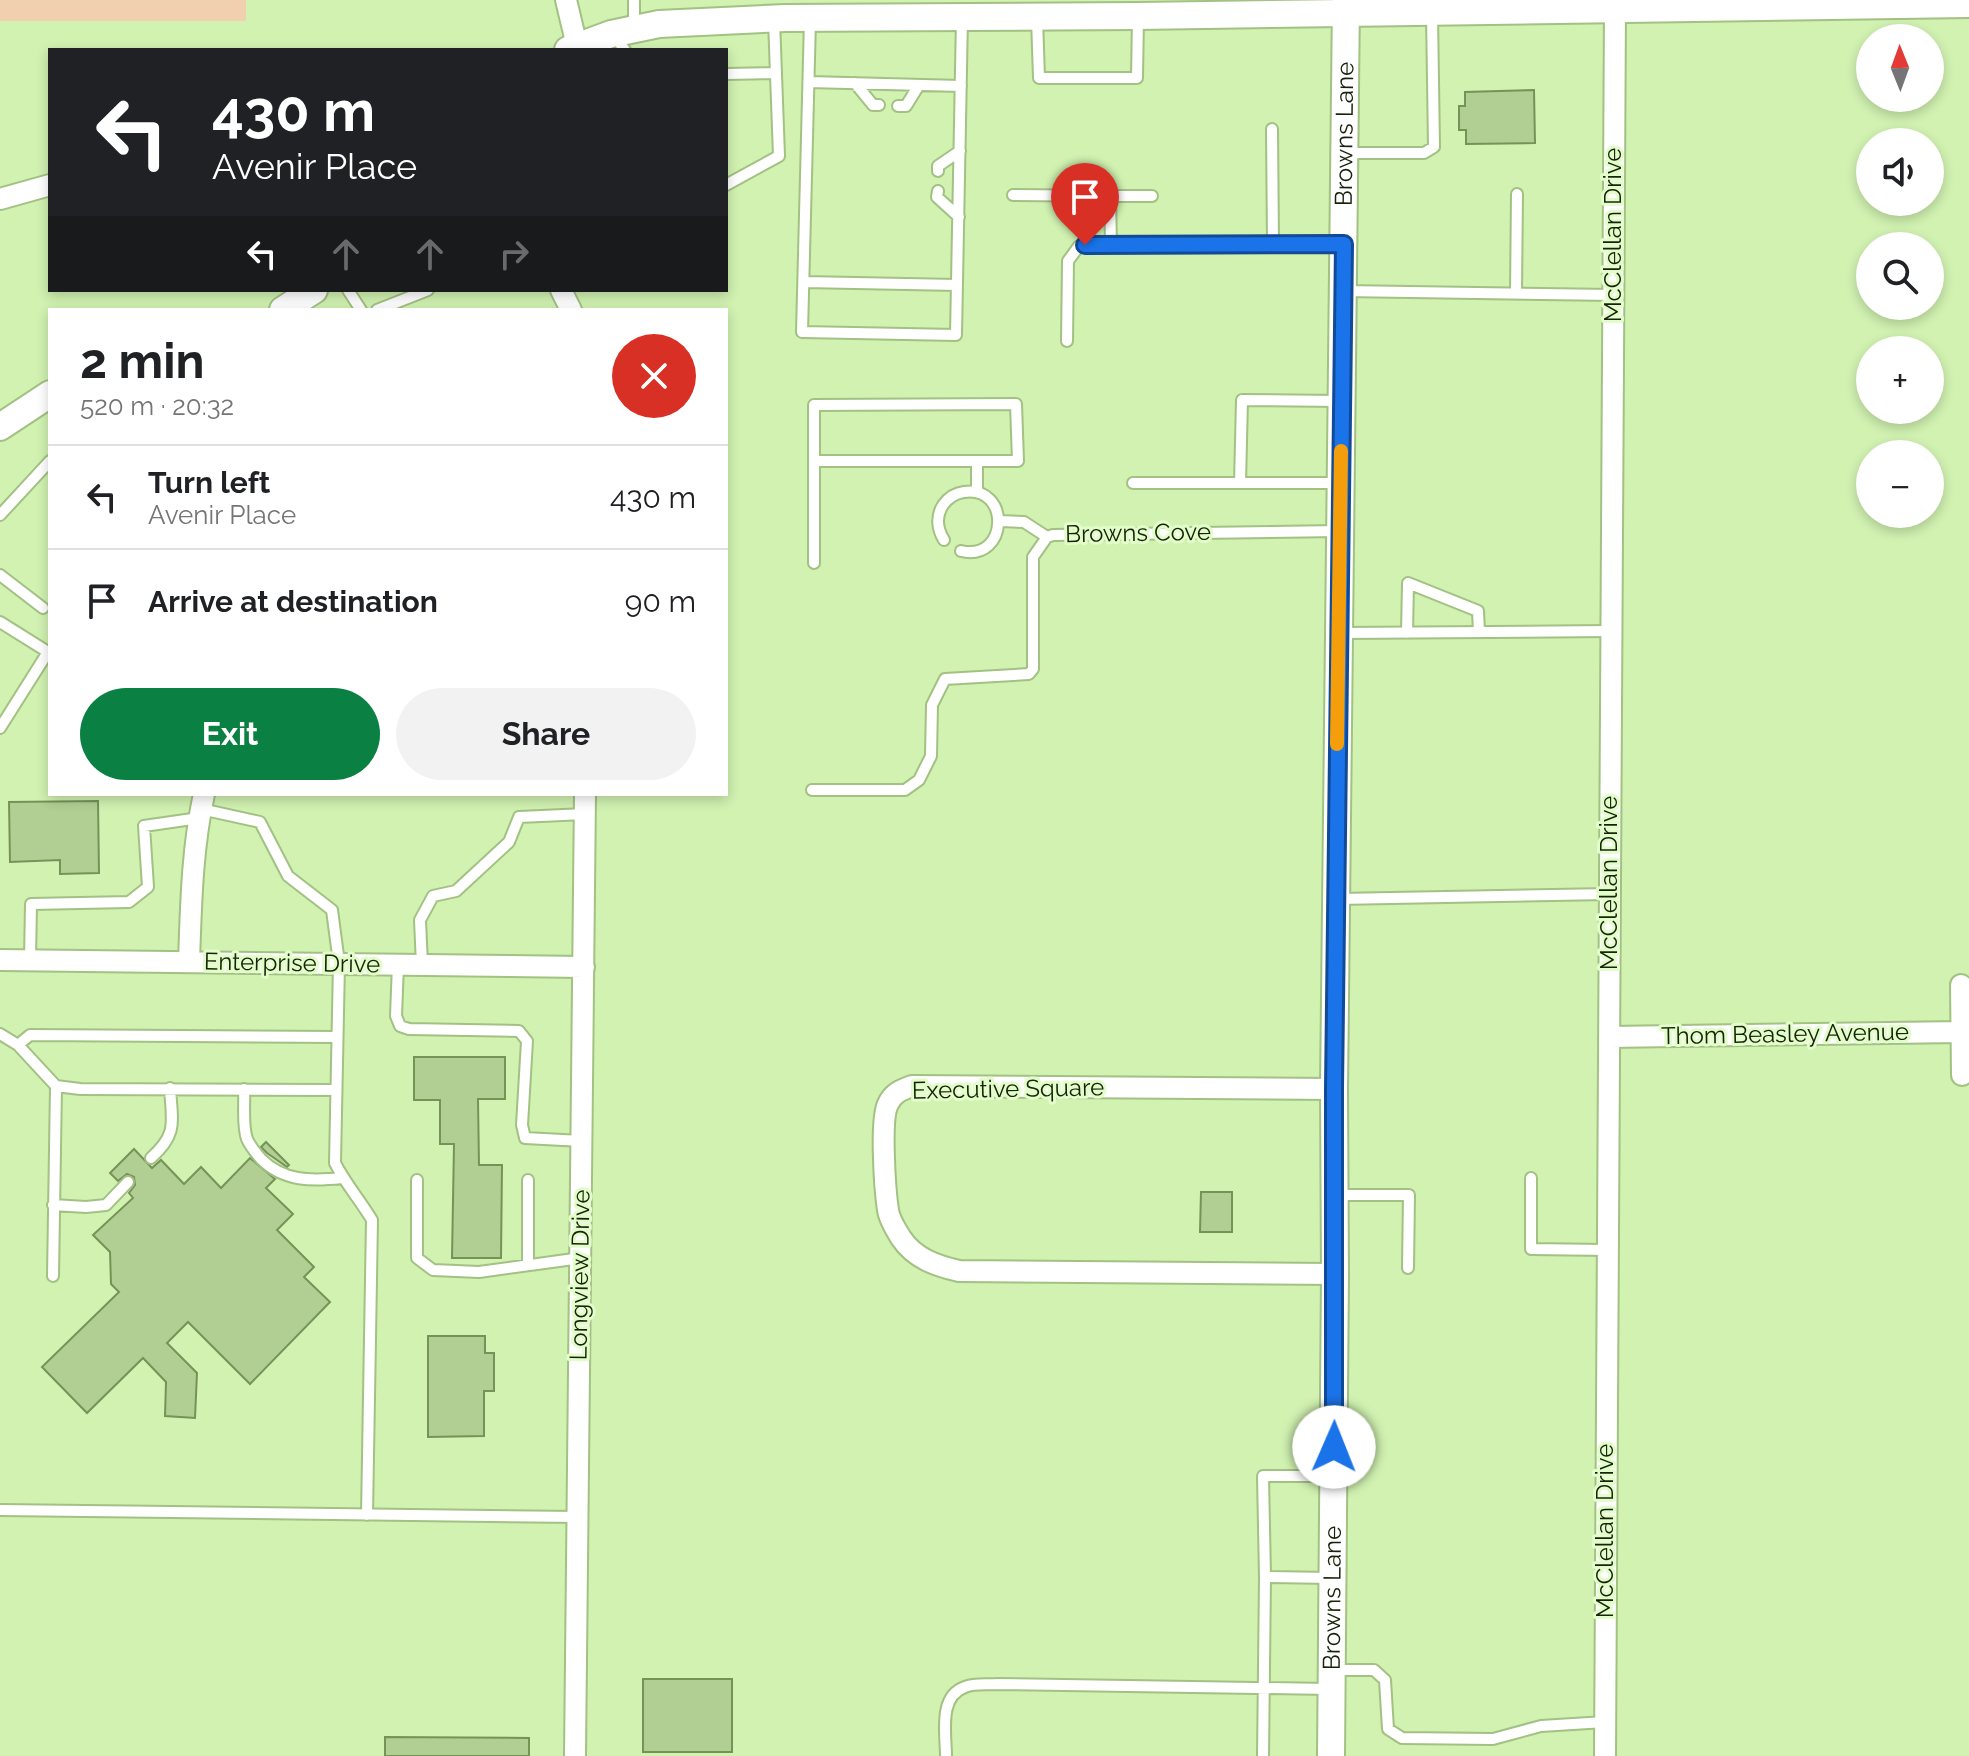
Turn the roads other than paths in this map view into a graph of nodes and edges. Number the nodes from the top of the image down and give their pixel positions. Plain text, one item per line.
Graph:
1 (566, 0) edge
2 (634, 0) edge
3 (1716, 4) edge
4 (1969, 4) edge
5 (1346, 6) edge
6 (1230, 7) edge
7 (1435, 8) edge
8 (1615, 9) junction
9 (1141, 11) edge
10 (1029, 13) junction
11 (759, 16) junction
12 (962, 16) junction
13 (810, 18) junction
14 (624, 37) edge
15 (573, 48) edge
16 (776, 73) junction
17 (728, 74) edge
18 (809, 82) junction
19 (855, 83) junction
20 (919, 85) junction
21 (961, 86) junction
22 (879, 105) dead end
23 (898, 106) dead end
24 (1272, 129) dead end
25 (960, 151) junction
26 (1345, 153) junction
27 (938, 171) dead end
28 (728, 184) edge
29 (48, 186) edge
30 (938, 191) dead end
31 (1517, 194) dead end
32 (1013, 195) dead end
33 (1110, 196) junction
34 (1152, 196) dead end
35 (0, 199) edge
36 (959, 217) junction
37 (1273, 244) junction
38 (1344, 244) junction
39 (1111, 245) junction
40 (804, 282) junction
41 (957, 285) junction
42 (1343, 291) junction
43 (423, 292) edge
44 (1516, 293) junction
45 (1613, 295) junction
46 (382, 308) edge
47 (1067, 341) dead end
48 (48, 395) edge
49 (1341, 401) junction
50 (0, 427) edge
51 (814, 461) junction
52 (977, 461) junction
53 (48, 463) edge
54 (1133, 483) dead end
55 (1240, 483) junction
56 (1340, 483) junction
57 (977, 492) junction
58 (0, 515) edge
59 (1000, 521) junction
60 (1339, 531) junction
61 (1047, 537) junction
62 (944, 540) dead end
63 (961, 551) dead end
64 (814, 563) dead end
65 (0, 575) edge
66 (43, 608) dead end
67 (0, 622) edge
68 (1611, 631) junction
69 (1479, 632) junction
70 (1338, 633) junction
71 (1407, 633) junction
72 (0, 728) edge
73 (812, 790) dead end
74 (585, 804) edge
75 (201, 807) edge
76 (1609, 894) junction
77 (1336, 899) junction
78 (0, 960) edge
79 (30, 960) junction
80 (189, 961) junction
81 (339, 963) junction
82 (398, 964) junction
83 (422, 965) junction
84 (584, 967) junction
85 (1961, 985) dead end
86 (1961, 1032) junction
87 (0, 1034) edge
88 (337, 1037) junction
89 (1609, 1037) junction
90 (18, 1045) junction
91 (1962, 1075) dead end
92 (56, 1086) junction
93 (170, 1088) junction
94 (244, 1089) junction
95 (1334, 1089) junction
96 (335, 1090) junction
97 (582, 1141) junction
98 (151, 1158) dead end
99 (342, 1178) junction
100 (1531, 1178) dead end
101 (417, 1180) dead end
102 (528, 1180) dead end
103 (128, 1182) dead end
104 (1335, 1195) junction
105 (53, 1205) junction
106 (1606, 1250) junction
107 (581, 1258) junction
108 (528, 1264) junction
109 (1408, 1268) dead end
110 (1335, 1274) junction
111 (53, 1276) dead end
112 (1334, 1476) junction
113 (0, 1510) edge
114 (367, 1515) junction
115 (577, 1517) junction
116 (1265, 1577) junction
117 (1333, 1578) junction
118 (1332, 1679) junction
119 (1263, 1687) junction
120 (1605, 1722) junction
121 (575, 1756) edge
122 (946, 1756) edge
123 (1263, 1756) edge
124 (1331, 1756) edge
125 (1605, 1756) edge

1 - 15 street
2 - 14 lane
3 - 4 street
3 - 8 street
5 - 6 street
5 - 7 street
5 - 26 street, Browns Lane
6 - 9 street
7 - 8 street
7 - 26 lane
8 - 45 street, McClellan Drive
9 - 10 street
9 - 10 lane
10 - 12 street
11 - 13 street
11 - 14 street
11 - 16 lane
12 - 13 street
12 - 21 lane
13 - 18 lane
14 - 15 street
16 - 17 lane
16 - 28 lane
18 - 19 lane
18 - 40 lane
19 - 20 lane
19 - 22 lane
20 - 21 lane
20 - 23 lane
21 - 25 lane
24 - 37 lane
25 - 27 lane
25 - 36 lane
26 - 38 street, Browns Lane
29 - 35 street
30 - 36 lane
31 - 44 lane
32 - 33 lane
33 - 34 lane
33 - 39 lane
36 - 41 lane
37 - 38 lane
37 - 39 lane
38 - 42 street, Browns Lane
39 - 47 lane
40 - 41 lane
40 - 41 lane
42 - 44 lane
42 - 49 street, Browns Lane
43 - 46 lane
44 - 45 lane
45 - 68 street, McClellan Drive
48 - 50 street
49 - 55 lane
49 - 56 street, Browns Lane
51 - 52 lane
51 - 52 lane
51 - 64 lane
52 - 57 lane
53 - 58 lane
54 - 55 lane
55 - 56 lane
56 - 60 street, Browns Lane
57 - 59 lane
57 - 62 lane
59 - 61 lane
59 - 63 lane
60 - 61 lane, Browns Cove
60 - 70 street, Browns Lane
61 - 73 lane, Browns Cove
65 - 66 lane
67 - 72 lane
68 - 69 lane
68 - 76 street, McClellan Drive
69 - 71 lane
69 - 71 lane
70 - 71 lane
70 - 77 street, Browns Lane
74 - 83 lane
74 - 84 street, Longview Drive
75 - 79 lane
75 - 80 street
75 - 81 lane
76 - 77 lane
76 - 89 street, McClellan Drive
77 - 95 street, Browns Lane
78 - 79 street, Enterprise Drive
79 - 80 street, Enterprise Drive
80 - 81 street, Enterprise Drive
81 - 82 street, Enterprise Drive
81 - 88 lane
82 - 83 street, Enterprise Drive
82 - 97 lane
83 - 84 street, Enterprise Drive
84 - 97 street, Longview Drive
85 - 86 street
86 - 89 street, Thom Beasley Avenue
86 - 91 street
87 - 90 lane
88 - 90 lane
88 - 96 lane
89 - 106 street, McClellan Drive
90 - 92 lane
92 - 93 lane
92 - 105 lane
93 - 94 lane
93 - 98 lane
94 - 96 lane
94 - 99 lane
95 - 104 street, Browns Lane
95 - 110 street, Executive Square
96 - 99 lane
97 - 107 street, Longview Drive
99 - 114 lane
100 - 106 lane
101 - 108 lane
102 - 108 lane
103 - 105 lane
104 - 109 lane
104 - 110 street, Browns Lane
105 - 111 lane
106 - 120 street, McClellan Drive
107 - 108 lane
107 - 115 street, Longview Drive
110 - 112 street, Browns Lane
112 - 116 lane
112 - 117 street, Browns Lane
113 - 114 lane
114 - 115 lane
115 - 121 street, Longview Drive
116 - 117 lane
116 - 119 lane
117 - 118 street, Browns Lane
118 - 119 lane
118 - 120 lane
118 - 124 street, Browns Lane
119 - 122 lane
119 - 123 lane
120 - 125 street, McClellan Drive

